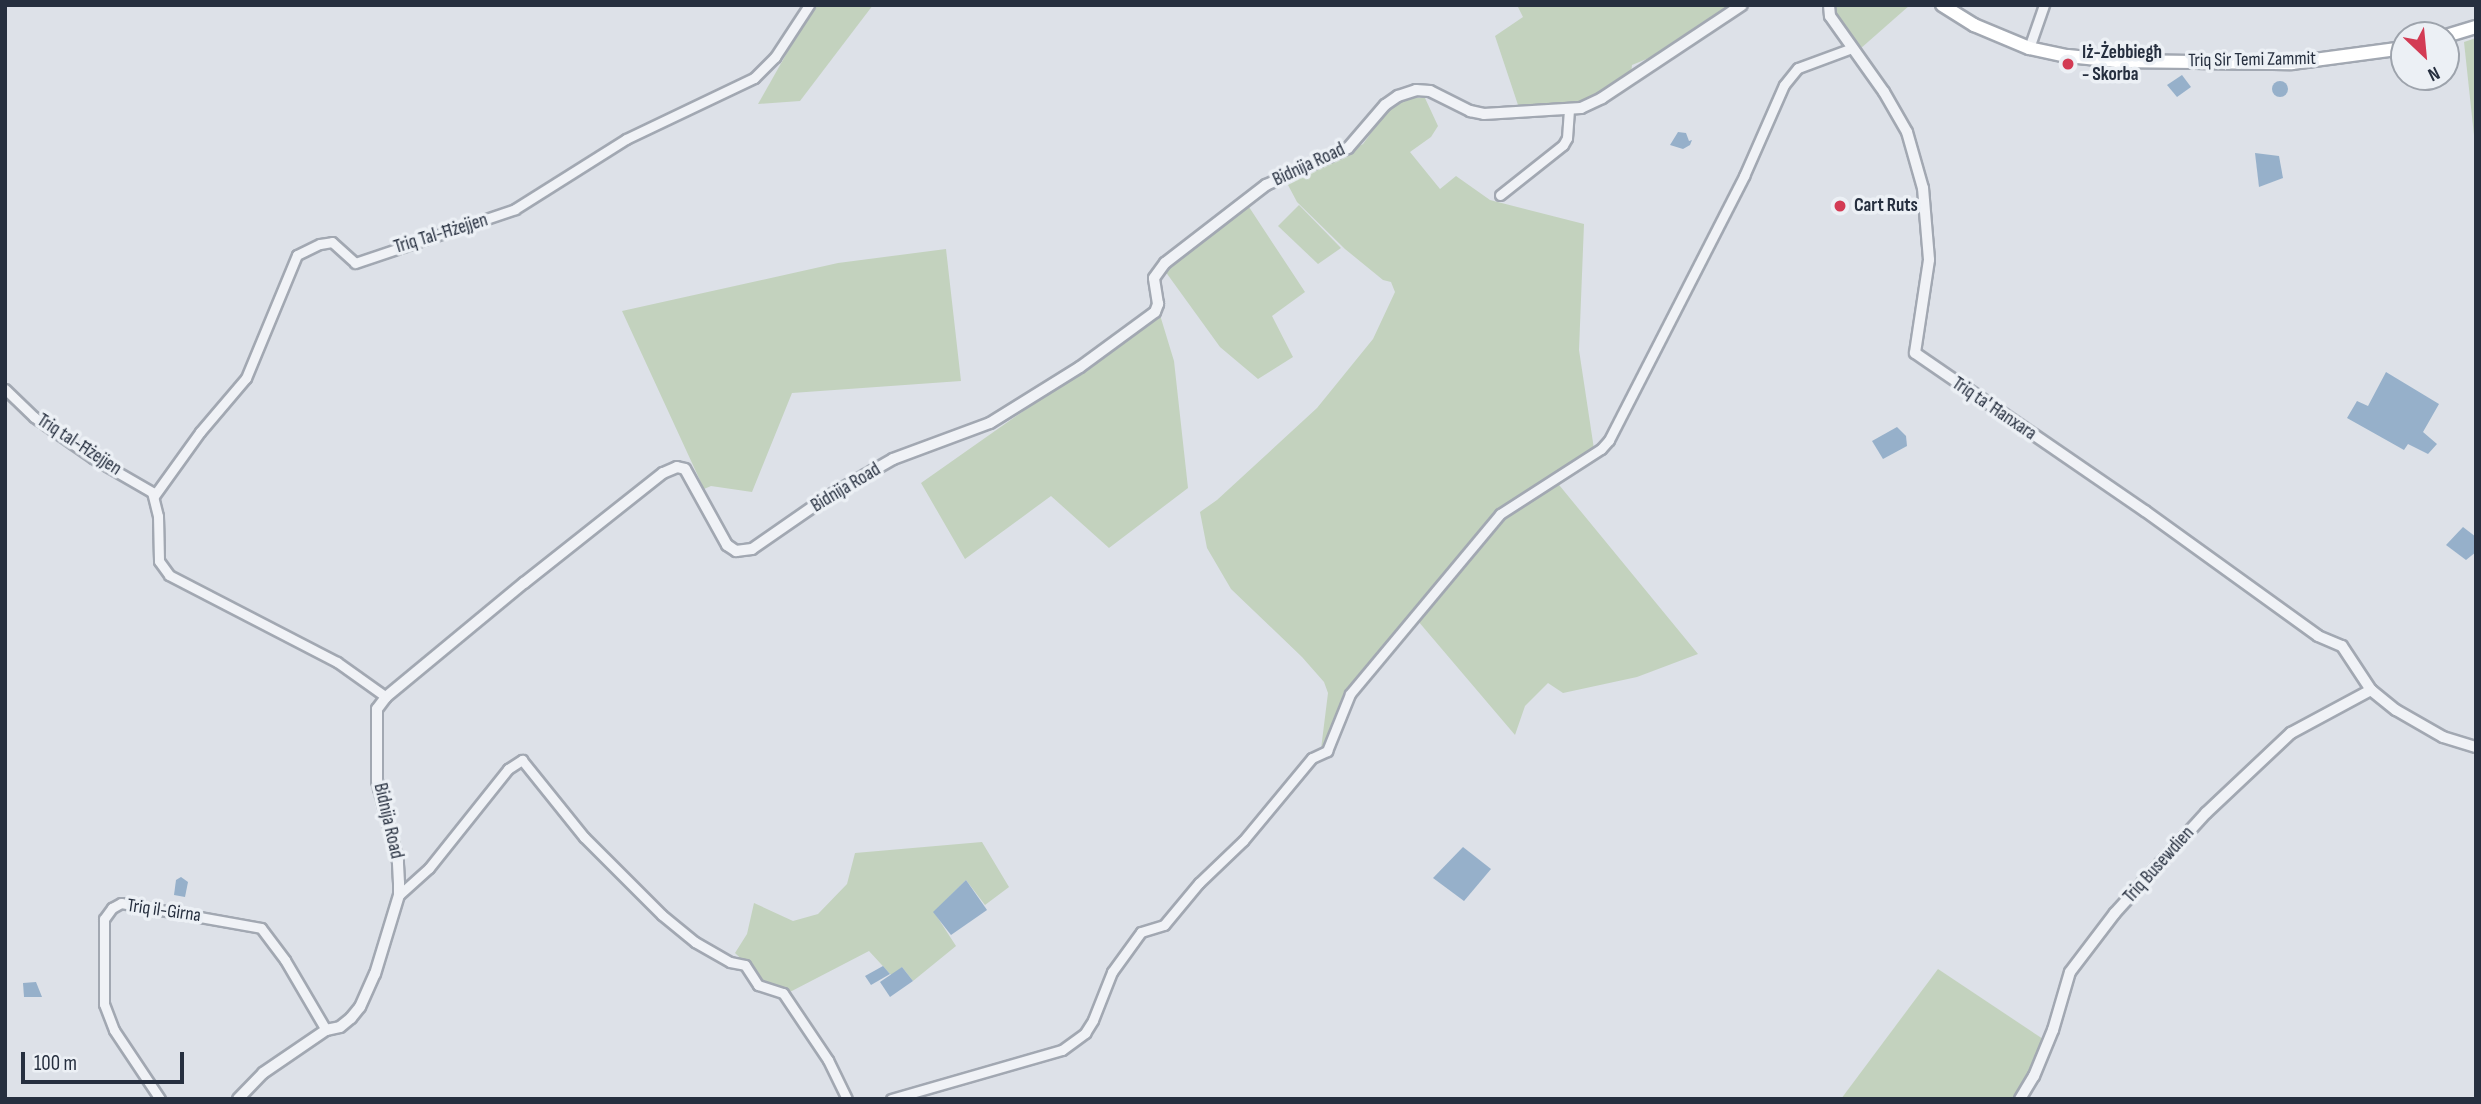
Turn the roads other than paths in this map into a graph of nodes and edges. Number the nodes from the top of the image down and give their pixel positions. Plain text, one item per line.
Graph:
1 (809, 5) edge
2 (1742, 5) edge
3 (1829, 5) edge
4 (1942, 5) edge
5 (2044, 5) edge
6 (1852, 48) junction
7 (2029, 48) junction
8 (2390, 50) edge
9 (1569, 110) junction
10 (1500, 195) dead end
11 (5, 389) edge
12 (155, 496) junction
13 (2371, 690) junction
14 (386, 697) junction
15 (2476, 747) edge
16 (399, 895) junction
17 (326, 1030) junction
18 (160, 1099) edge
19 (238, 1099) edge
20 (847, 1099) edge
21 (891, 1099) edge
22 (2020, 1099) edge

1 - 12 street, Triq Tal-Ħżejjen
2 - 9 street, Bidnija Road
3 - 6 street, Triq ta' Ħanxara
4 - 7 main road, Triq Sir Temi Zammit
5 - 7 street
6 - 13 street, Triq ta' Ħanxara
6 - 21 street
7 - 8 main road, Triq Sir Temi Zammit
9 - 10 street
9 - 14 street, Bidnija Road
11 - 12 street, Triq tal-Ħżejjen
12 - 14 street
13 - 15 street
13 - 22 street, Triq Busewdien
14 - 16 street, Bidnija Road
16 - 17 street, Bidnija Road
16 - 20 street
17 - 18 street, Triq il-Girna
17 - 19 street, Bidnija Road

